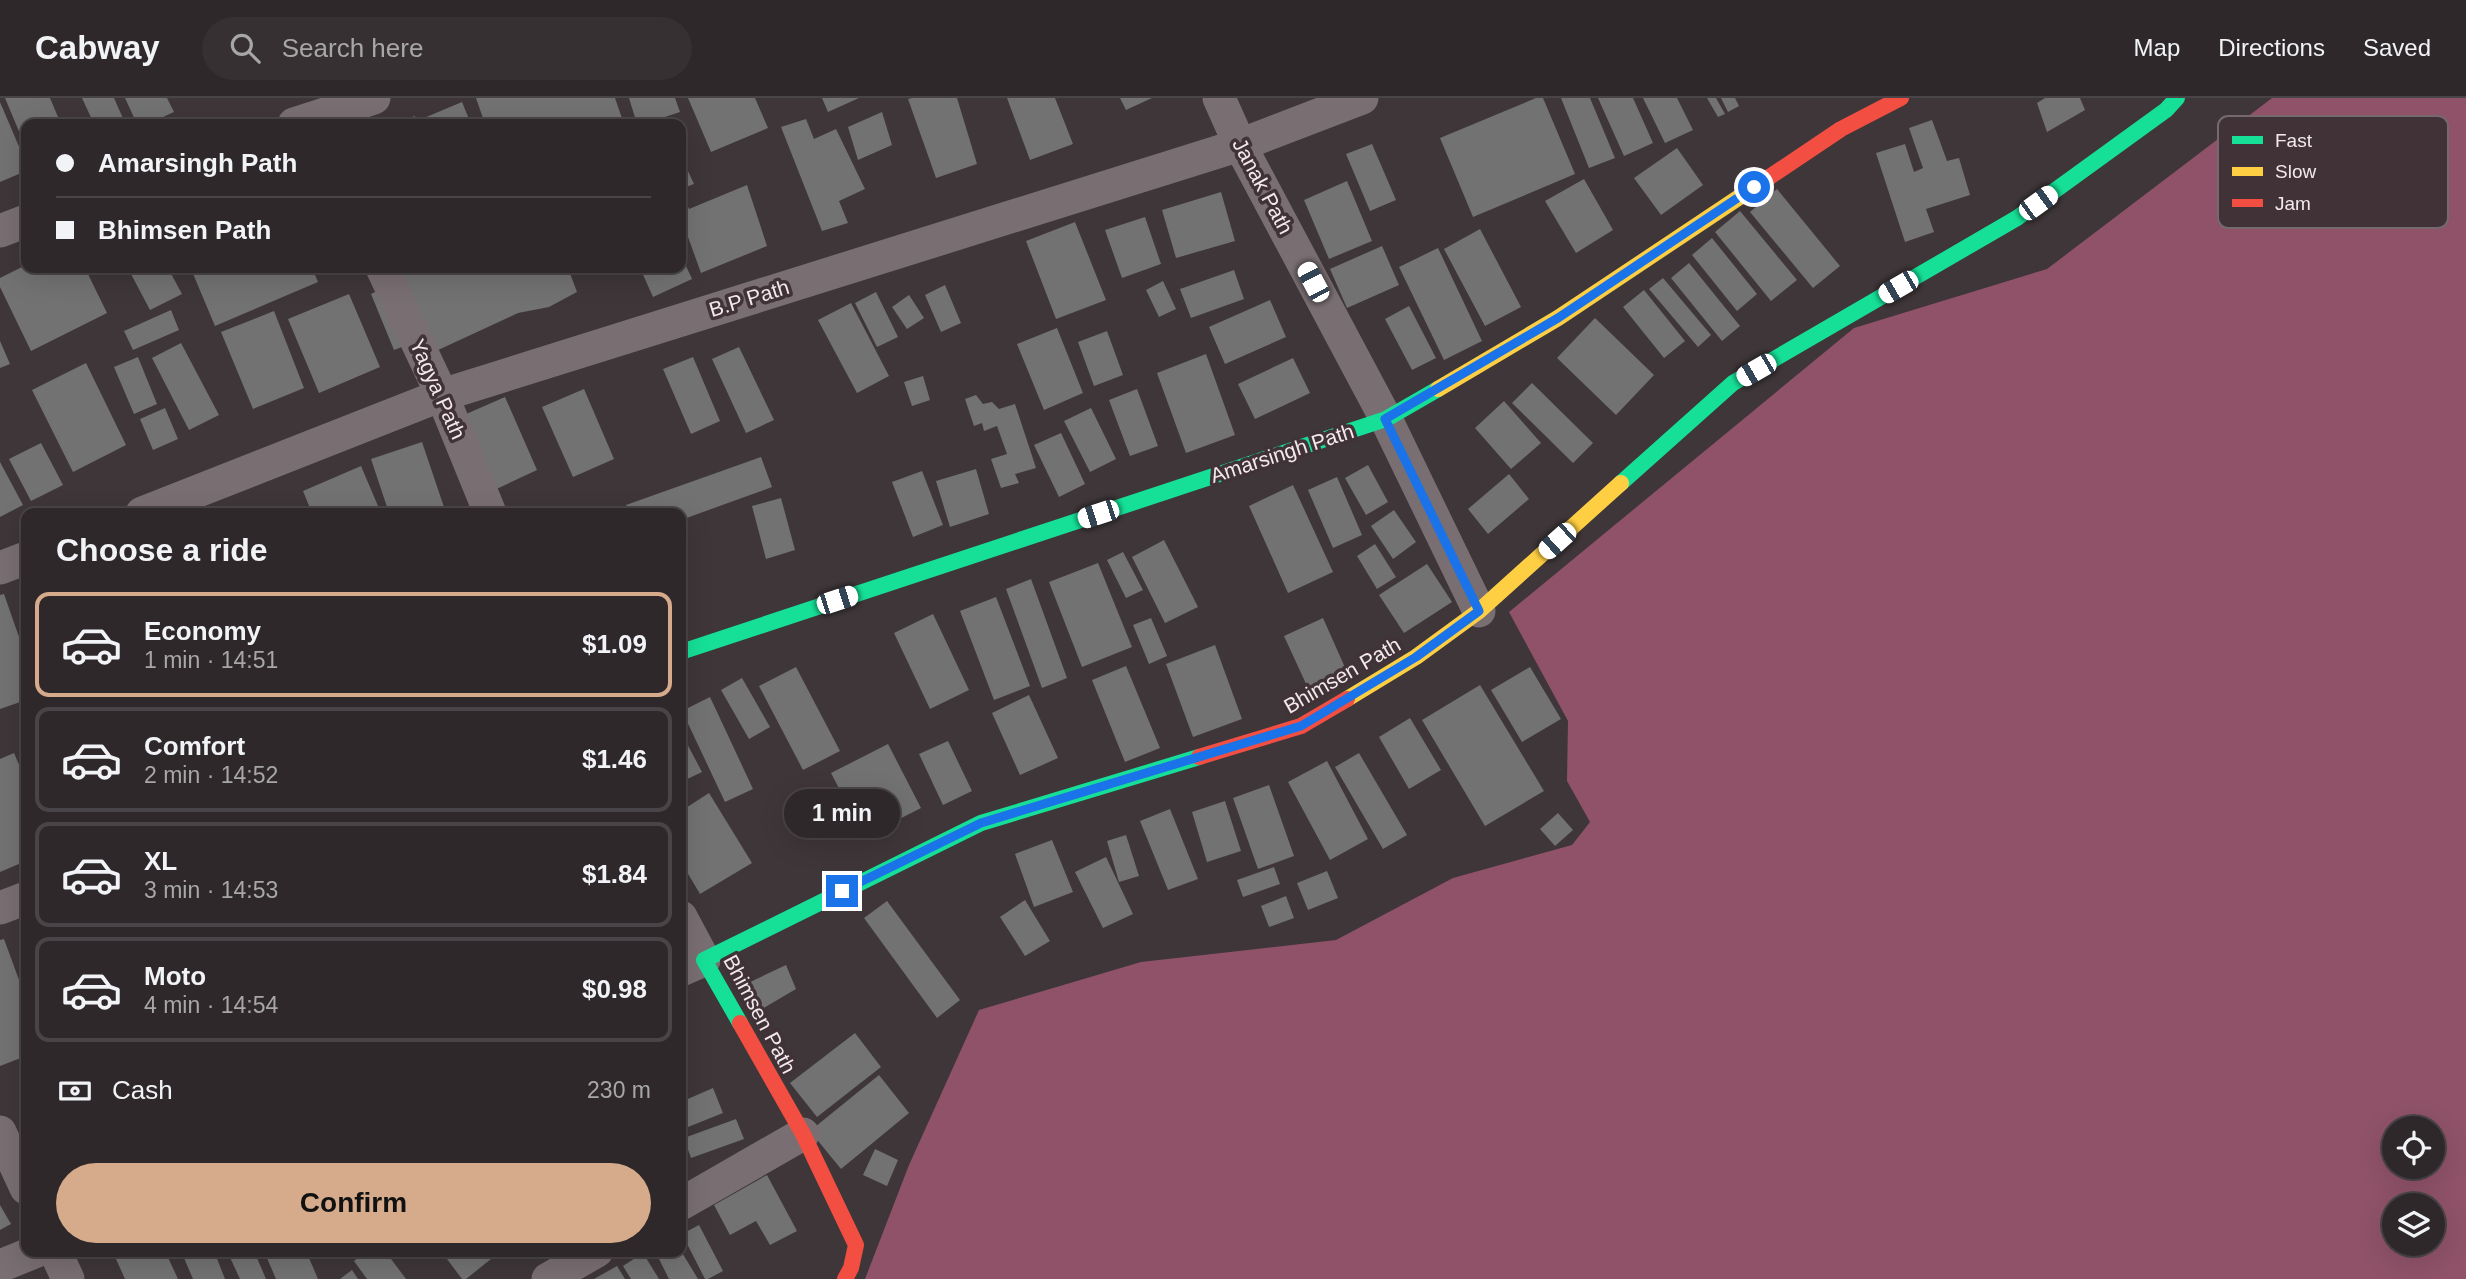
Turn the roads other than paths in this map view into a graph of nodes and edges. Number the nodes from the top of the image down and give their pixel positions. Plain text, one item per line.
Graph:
1 (374, 98) edge
2 (1219, 98) edge
3 (1362, 98) edge
4 (1901, 98) edge
5 (2167, 102) edge
6 (305, 116) edge
7 (1240, 145) junction
8 (21, 223) edge
9 (0, 231) edge
10 (384, 273) edge
11 (442, 395) junction
12 (1385, 419) junction
13 (155, 508) edge
14 (488, 508) edge
15 (21, 560) edge
16 (0, 568) edge
17 (1479, 611) junction
18 (686, 650) edge
19 (21, 900) edge
20 (0, 908) edge
21 (686, 939) edge
22 (692, 965) edge
23 (0, 1132) edge
24 (803, 1135) junction
25 (21, 1177) edge
26 (686, 1201) edge
27 (22, 1257) edge
28 (58, 1257) edge
29 (586, 1257) edge
30 (0, 1266) edge
31 (68, 1279) edge
32 (548, 1279) edge
33 (845, 1279) edge

1 - 6 street
2 - 7 street, Janak Path
3 - 7 street, B.P Path
4 - 12 street, Amarsingh Path
5 - 17 street, Bhimsen Path
7 - 11 street, B.P Path
7 - 12 street, Janak Path
8 - 9 street
10 - 11 street, Yagya Path
11 - 13 street, B.P Path
11 - 14 street, Yagya Path
12 - 17 street, Janak Path
12 - 18 street, Amarsingh Path
15 - 16 street
17 - 22 street, Bhimsen Path
19 - 20 street
21 - 22 street
22 - 24 street, Bhimsen Path
23 - 25 street
24 - 26 street
24 - 33 street, Bhimsen Path
27 - 30 street
28 - 31 street
29 - 32 street

